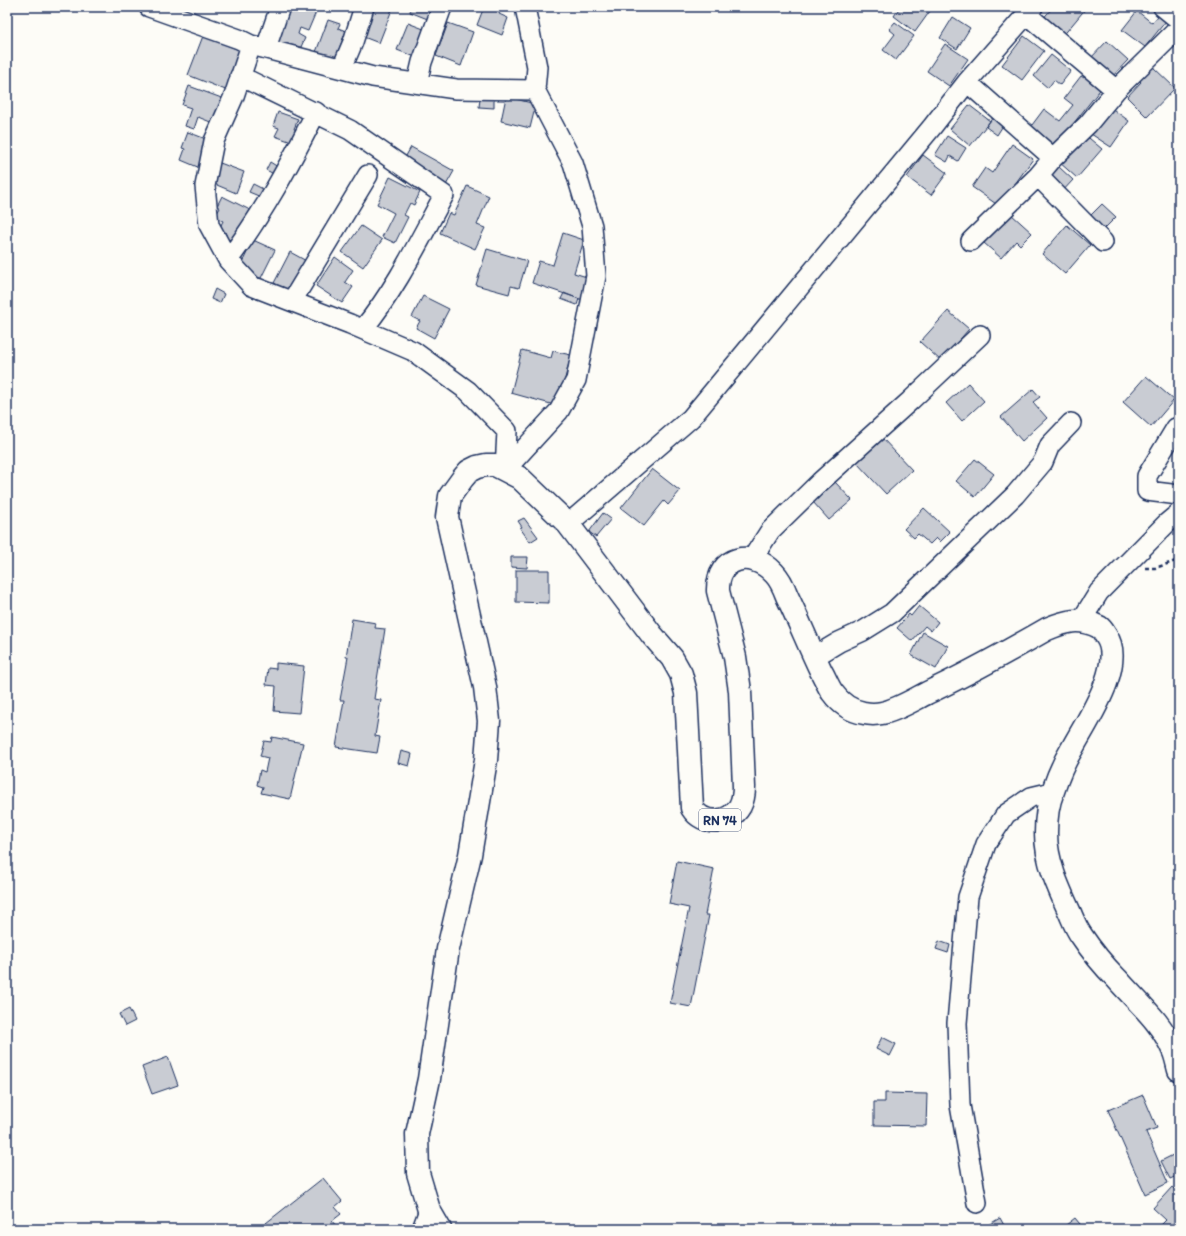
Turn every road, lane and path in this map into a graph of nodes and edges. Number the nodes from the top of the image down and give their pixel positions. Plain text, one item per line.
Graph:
1 (149, 7) edge
2 (280, 7) edge
3 (364, 7) edge
4 (442, 7) edge
5 (525, 7) edge
6 (1163, 7) edge
7 (1029, 11) edge
8 (198, 15) edge
9 (1179, 20) edge
10 (1179, 28) edge
11 (258, 46) junction
12 (342, 68) junction
13 (240, 76) junction
14 (967, 82) junction
15 (417, 83) junction
16 (535, 90) junction
17 (1116, 90) junction
18 (316, 112) junction
19 (1053, 158) junction
20 (368, 175) dead end
21 (1038, 176) junction
22 (971, 241) dead end
23 (1103, 242) dead end
24 (228, 260) junction
25 (292, 301) junction
26 (363, 329) junction
27 (980, 335) dead end
28 (1071, 423) dead end
29 (1179, 428) edge
30 (505, 470) junction
31 (1179, 495) edge
32 (1179, 513) edge
33 (568, 524) junction
34 (752, 559) junction
35 (1179, 560) edge
36 (1122, 568) junction
37 (1081, 621) junction
38 (814, 657) junction
39 (1052, 792) junction
40 (1179, 1070) edge
41 (977, 1203) dead end
42 (425, 1219) edge
43 (440, 1229) edge

1 - 8 street
2 - 11 street
3 - 12 street
4 - 15 street
5 - 16 street
6 - 9 street
7 - 14 street
7 - 17 street
8 - 11 street
10 - 17 street
11 - 12 street
11 - 13 street
12 - 15 street
13 - 18 street
13 - 24 street
14 - 19 street
14 - 33 street
15 - 16 street
16 - 30 street
17 - 19 street
18 - 24 street
18 - 26 street
19 - 21 street
20 - 25 street
21 - 22 street
21 - 23 street
24 - 25 street
25 - 26 street
26 - 30 street
27 - 34 street
28 - 38 street
29 - 31 street
30 - 33 main road, RN 74
30 - 42 main road, RN 74
32 - 36 street
33 - 34 main road, RN 74
34 - 38 main road
35 - 36 path
36 - 37 street
37 - 38 main road
37 - 39 main road
39 - 40 main road
39 - 41 street
42 - 43 main road, RN 74

